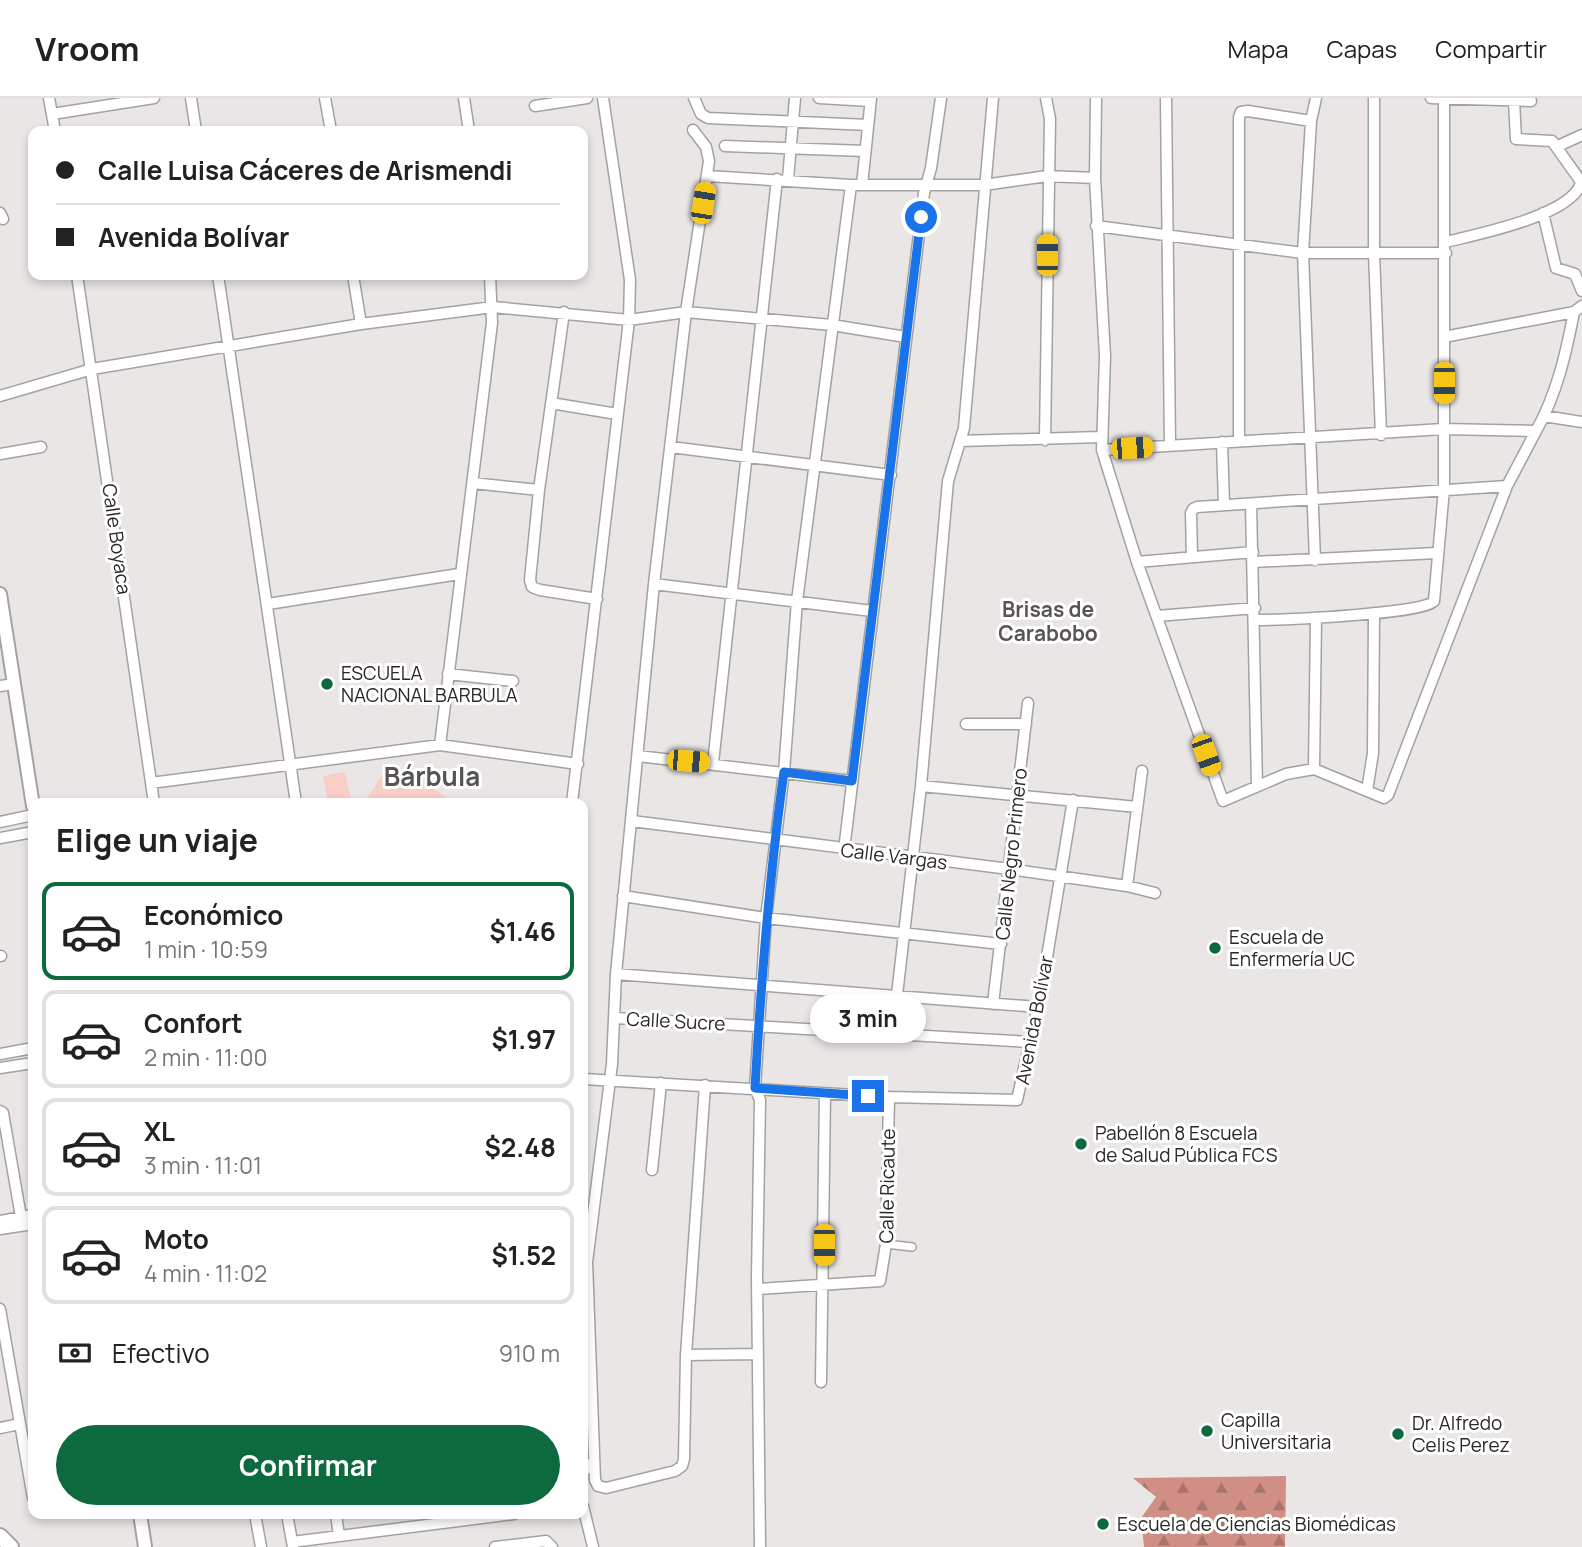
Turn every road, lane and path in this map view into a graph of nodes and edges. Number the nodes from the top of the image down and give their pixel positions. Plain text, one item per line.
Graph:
1 (49, 98) edge
2 (154, 98) edge
3 (191, 98) edge
4 (325, 98) edge
5 (464, 98) edge
6 (587, 98) edge
7 (603, 98) edge
8 (694, 98) edge
9 (795, 98) edge
10 (819, 98) edge
11 (941, 98) edge
12 (993, 98) edge
13 (1046, 98) edge
14 (1096, 98) edge
15 (1166, 98) edge
16 (1316, 98) edge
17 (1374, 98) edge
18 (1431, 98) edge
19 (871, 99) edge
20 (1444, 99) edge
21 (1514, 101) junction
22 (1531, 101) dead end
23 (534, 106) dead end
24 (52, 114) junction
25 (794, 121) junction
26 (1311, 121) junction
27 (868, 125) junction
28 (54, 126) edge
29 (195, 126) edge
30 (330, 126) edge
31 (468, 126) edge
32 (693, 130) dead end
33 (1582, 135) edge
34 (725, 146) dead end
35 (1558, 146) junction
36 (790, 148) junction
37 (865, 151) junction
38 (708, 176) junction
39 (1047, 176) junction
40 (1095, 178) junction
41 (783, 179) junction
42 (1582, 183) edge
43 (926, 184) junction
44 (856, 185) junction
45 (984, 185) junction
46 (1543, 213) junction
47 (1096, 226) junction
48 (1169, 234) junction
49 (1446, 242) junction
50 (1237, 246) junction
51 (1303, 253) junction
52 (1374, 253) junction
53 (1446, 253) junction
54 (78, 280) edge
55 (219, 280) edge
56 (354, 280) edge
57 (490, 280) edge
58 (1582, 291) edge
59 (493, 307) junction
60 (1578, 309) edge
61 (564, 312) junction
62 (687, 312) junction
63 (629, 320) junction
64 (761, 320) junction
65 (361, 324) junction
66 (832, 325) junction
67 (906, 337) junction
68 (1444, 337) junction
69 (228, 345) junction
70 (92, 369) junction
71 (0, 396) edge
72 (551, 403) junction
73 (617, 414) junction
74 (1544, 416) junction
75 (1582, 422) edge
76 (1443, 429) junction
77 (1535, 430) junction
78 (1381, 435) junction
79 (1100, 438) junction
80 (1310, 438) junction
81 (1045, 439) junction
82 (960, 441) junction
83 (1239, 441) junction
84 (1223, 442) junction
85 (1170, 445) junction
86 (41, 447) dead end
87 (671, 447) junction
88 (1102, 450) junction
89 (0, 454) edge
90 (745, 457) junction
91 (816, 466) junction
92 (891, 475) junction
93 (473, 483) junction
94 (1507, 486) junction
95 (1444, 489) junction
96 (539, 490) junction
97 (1312, 499) junction
98 (1224, 504) junction
99 (1251, 504) junction
100 (1437, 553) junction
101 (1192, 557) junction
102 (1253, 557) junction
103 (1315, 560) junction
104 (1138, 562) junction
105 (459, 574) junction
106 (654, 584) junction
107 (0, 594) edge
108 (729, 595) junction
109 (597, 598) junction
110 (797, 601) junction
111 (268, 604) junction
112 (1255, 608) junction
113 (872, 611) junction
114 (1374, 613) junction
115 (1157, 616) junction
116 (1316, 618) junction
117 (1255, 620) junction
118 (448, 674) junction
119 (513, 681) dead end
120 (14, 684) junction
121 (0, 686) edge
122 (1028, 703) dead end
123 (966, 724) dead end
124 (1026, 724) junction
125 (440, 746) junction
126 (638, 756) junction
127 (291, 763) junction
128 (713, 763) junction
129 (578, 764) junction
130 (1314, 769) junction
131 (1142, 771) dead end
132 (784, 772) junction
133 (852, 781) junction
134 (150, 783) junction
135 (921, 786) junction
136 (1256, 786) junction
137 (1367, 791) junction
138 (1017, 797) junction
139 (32, 798) edge
140 (153, 798) edge
141 (295, 798) edge
142 (573, 798) edge
143 (1073, 800) junction
144 (1137, 807) junction
145 (28, 816) edge
146 (632, 821) junction
147 (0, 822) edge
148 (28, 833) edge
149 (0, 838) edge
150 (774, 840) junction
151 (844, 850) junction
152 (913, 859) junction
153 (1009, 869) junction
154 (1059, 877) junction
155 (1127, 886) junction
156 (1155, 893) dead end
157 (623, 896) junction
158 (766, 918) junction
159 (904, 932) junction
160 (1001, 944) junction
161 (616, 974) junction
162 (762, 985) junction
163 (897, 995) junction
164 (993, 1004) junction
165 (1038, 1007) junction
166 (615, 1018) junction
167 (758, 1026) junction
168 (1031, 1042) junction
169 (28, 1049) edge
170 (0, 1054) edge
171 (28, 1064) edge
172 (0, 1068) edge
173 (588, 1080) edge
174 (608, 1082) junction
175 (661, 1083) junction
176 (705, 1085) junction
177 (755, 1088) junction
178 (825, 1094) junction
179 (889, 1097) junction
180 (0, 1111) edge
181 (652, 1170) dead end
182 (28, 1216) edge
183 (21, 1217) junction
184 (0, 1221) edge
185 (28, 1225) edge
186 (0, 1229) edge
187 (886, 1244) junction
188 (912, 1247) dead end
189 (588, 1253) edge
190 (822, 1284) junction
191 (757, 1289) junction
192 (588, 1290) edge
193 (0, 1310) edge
194 (757, 1354) junction
195 (686, 1355) junction
196 (821, 1382) dead end
197 (20, 1424) junction
198 (0, 1428) edge
199 (594, 1461) junction
200 (588, 1467) edge
201 (28, 1470) edge
202 (141, 1519) edge
203 (256, 1519) edge
204 (288, 1519) edge
205 (337, 1519) edge
206 (452, 1519) edge
207 (586, 1519) edge
208 (339, 1536) junction
209 (293, 1544) edge
210 (145, 1547) edge
211 (261, 1547) edge
212 (495, 1547) edge
213 (552, 1547) edge
214 (593, 1547) edge
215 (760, 1547) edge

1 - 24 street
2 - 24 street
3 - 29 street
4 - 30 street
5 - 31 street
6 - 23 street
7 - 63 street
8 - 25 street
9 - 25 street
10 - 19 street
11 - 43 street
12 - 45 street
13 - 39 street
14 - 40 street
15 - 48 street
16 - 26 street
17 - 52 street
18 - 20 street
19 - 27 street
20 - 21 street
20 - 49 street
21 - 22 street
21 - 35 street
24 - 28 street
25 - 27 street
25 - 36 street
26 - 50 street
26 - 51 street
27 - 37 street
32 - 38 street
33 - 35 street
34 - 36 street
35 - 42 street
36 - 37 street
36 - 41 street
37 - 44 street
38 - 41 street
38 - 62 street
39 - 40 street
39 - 45 street
39 - 81 street
40 - 47 street
41 - 44 street
41 - 64 street
42 - 46 street
43 - 44 street
43 - 45 street
43 - 67 street
44 - 66 street
45 - 82 street
46 - 49 street
46 - 58 street
47 - 48 street
47 - 79 street
48 - 50 street
48 - 85 street
49 - 53 street
50 - 51 street
50 - 83 street
51 - 52 street
51 - 80 street
52 - 53 street
52 - 78 street
53 - 68 street
54 - 70 street, Calle Boyaca
55 - 69 street
56 - 65 street
57 - 59 street
59 - 61 street
59 - 65 street
59 - 93 street
60 - 68 street
60 - 74 street
61 - 63 street
61 - 72 street
62 - 63 street
62 - 64 street
62 - 87 street
63 - 73 street
64 - 66 street
64 - 90 street
65 - 69 street
66 - 67 street
66 - 91 street
67 - 92 street
68 - 76 street
69 - 70 street
69 - 111 street
70 - 71 street
70 - 134 street, Calle Boyaca
72 - 73 street
72 - 96 street
73 - 109 street
74 - 75 street
74 - 77 street
76 - 77 street
76 - 78 street
76 - 95 street
77 - 94 street
78 - 80 street
79 - 81 street
79 - 88 street
80 - 83 street
80 - 97 street
81 - 82 street
82 - 135 street
83 - 84 street
84 - 85 street
84 - 98 street
85 - 88 street
86 - 89 street
87 - 90 street
87 - 106 street
88 - 104 street
90 - 91 street
90 - 108 street
91 - 92 street
91 - 110 street
92 - 113 street
93 - 96 street
93 - 105 street
94 - 95 street
94 - 137 street
95 - 97 street
95 - 100 street
96 - 109 street
97 - 99 street
97 - 103 street
98 - 99 street
98 - 101 street
99 - 102 street
100 - 103 street
100 - 114 street
101 - 102 street
101 - 104 street
102 - 103 street
102 - 112 street
104 - 115 street
105 - 111 street
105 - 118 street
106 - 108 street
106 - 126 street
107 - 120 street
108 - 110 street
108 - 128 street
109 - 129 street
110 - 113 street
110 - 132 street
111 - 127 street
112 - 115 street
112 - 117 street
113 - 133 street
114 - 116 street
114 - 137 street
115 - 136 street
116 - 117 street
116 - 130 street
117 - 136 street
118 - 119 street
118 - 125 street
120 - 121 street
120 - 139 street
122 - 124 street, Calle Negro Primero
123 - 124 street
124 - 138 street, Calle Negro Primero
125 - 127 street
125 - 129 street
126 - 128 street
126 - 146 street
127 - 134 street
127 - 141 street
128 - 132 street
129 - 142 street
130 - 136 street
130 - 137 street
131 - 144 street
132 - 133 street
132 - 150 street
133 - 151 street
134 - 140 street, Calle Boyaca
135 - 138 street
135 - 152 street
138 - 143 street
138 - 153 street, Calle Negro Primero
143 - 144 street
143 - 154 street, Avenida Bolívar
144 - 155 street
145 - 147 street
146 - 150 street, Calle Vargas
146 - 157 street
148 - 149 street
150 - 151 street, Calle Vargas
150 - 158 street
151 - 152 street, Calle Vargas
152 - 153 street, Calle Vargas
152 - 159 street
153 - 154 street, Calle Vargas
153 - 160 street, Calle Negro Primero
154 - 155 street, Calle Vargas
154 - 165 street, Avenida Bolívar
155 - 156 street, Calle Vargas
157 - 158 street
157 - 161 street
158 - 159 street
158 - 162 street
159 - 160 street
159 - 163 street
160 - 164 street, Calle Negro Primero
161 - 162 street
161 - 166 street
162 - 163 street
162 - 167 street
163 - 164 street
164 - 165 street
165 - 168 street, Avenida Bolívar
166 - 167 street, Calle Sucre
166 - 174 street
167 - 168 street, Calle Sucre
167 - 177 street
168 - 179 street, Avenida Bolívar
169 - 170 street
171 - 172 street
173 - 174 street, Avenida Bolívar
174 - 175 street, Avenida Bolívar
174 - 189 street
175 - 176 street, Avenida Bolívar
175 - 181 street
176 - 177 street, Avenida Bolívar
176 - 195 street
177 - 178 street, Avenida Bolívar
177 - 191 street
178 - 179 street, Avenida Bolívar
178 - 190 street
179 - 187 street, Calle Ricaute
180 - 183 street
182 - 183 street
183 - 184 street
185 - 186 street
187 - 188 street
187 - 190 street, Calle Ricaute
190 - 191 street
190 - 196 street
191 - 194 street
192 - 199 street
193 - 197 street
194 - 195 street
194 - 215 street
195 - 199 street
197 - 198 street
197 - 201 street
199 - 200 street
202 - 210 street
203 - 211 street
204 - 209 street
205 - 208 street
206 - 208 street
207 - 214 street
208 - 209 street
212 - 213 street

